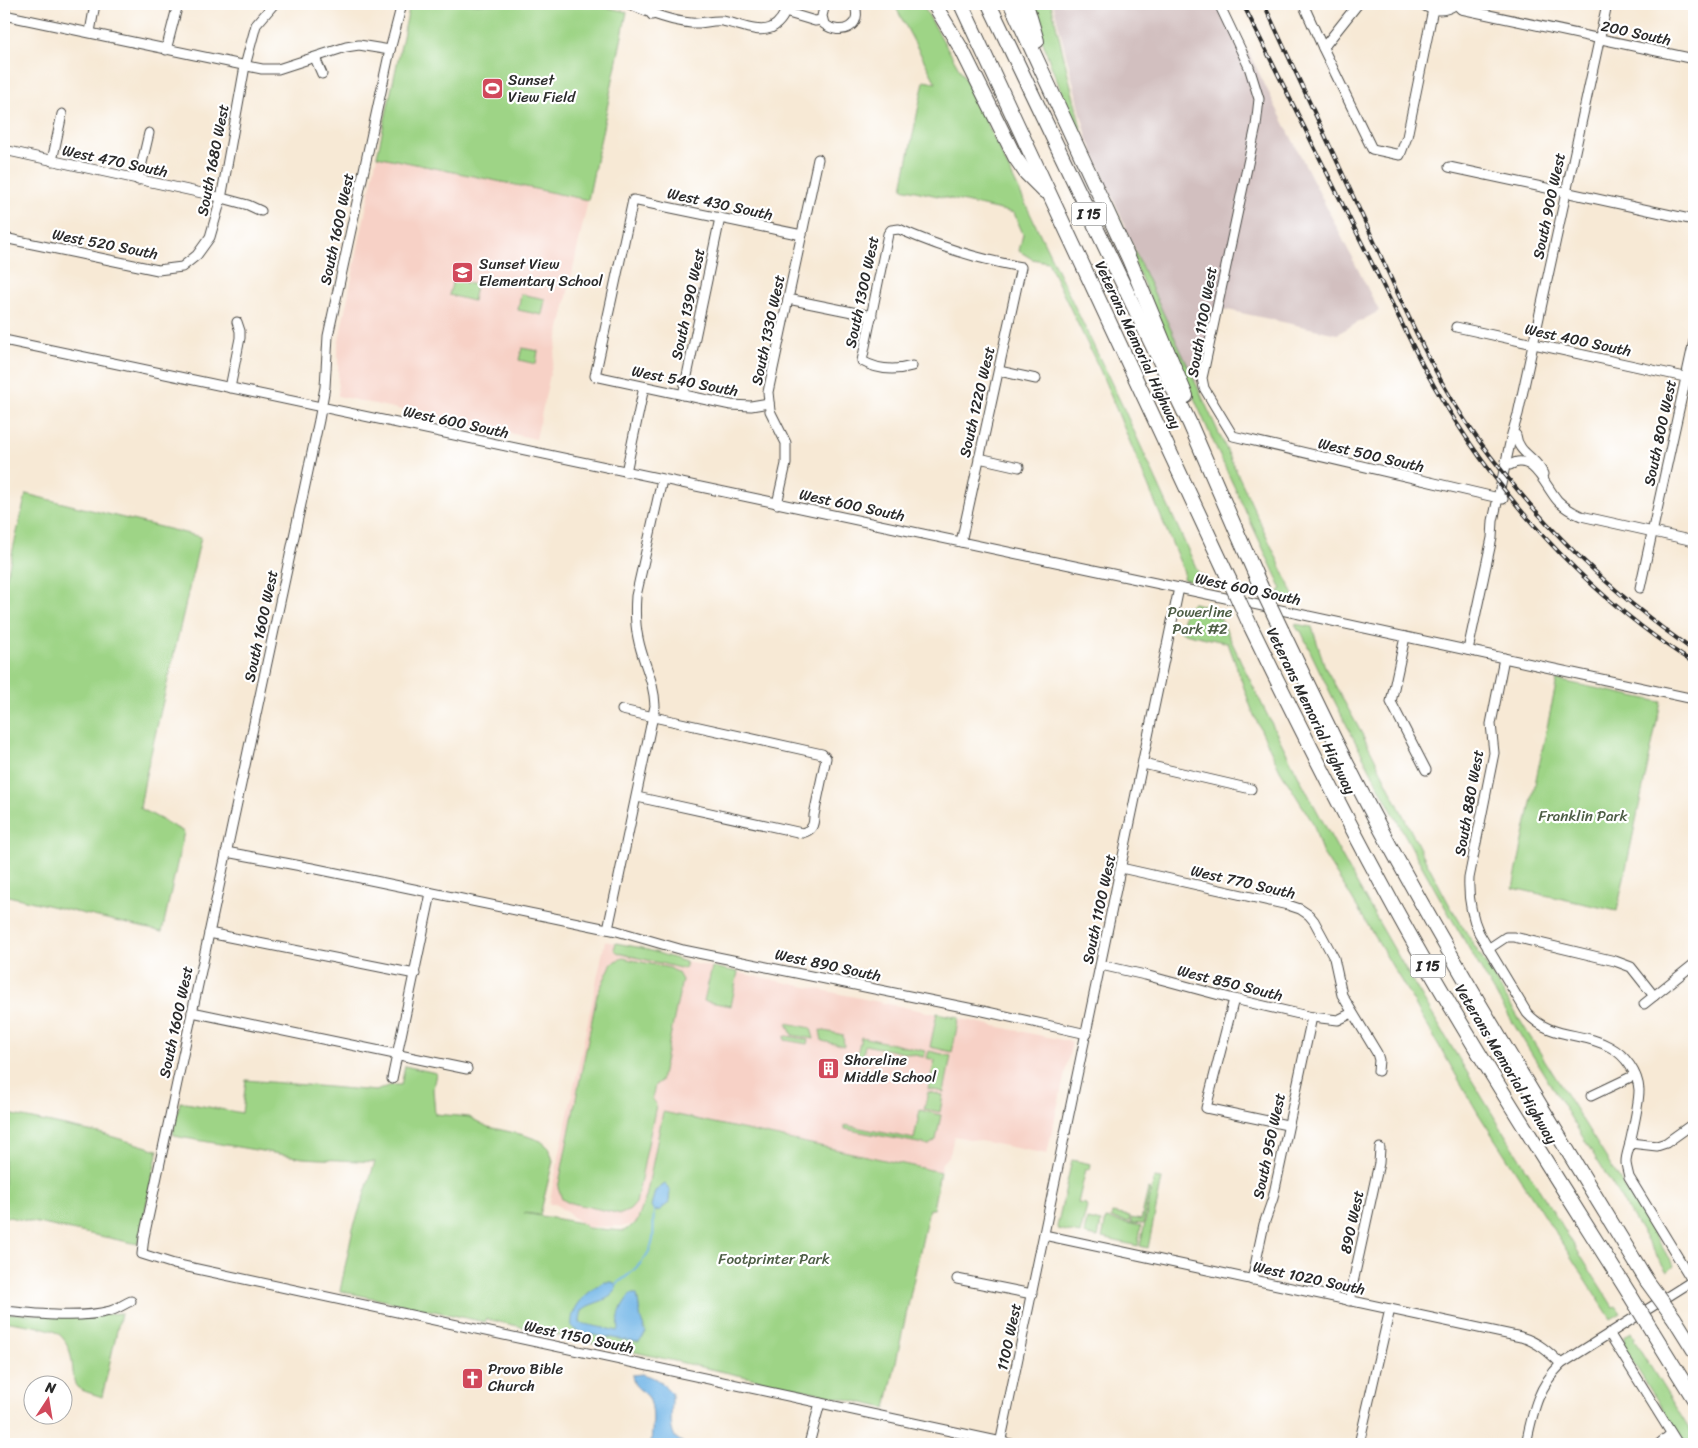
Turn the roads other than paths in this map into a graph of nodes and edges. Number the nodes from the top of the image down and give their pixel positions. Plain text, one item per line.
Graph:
1 (95, 4) edge
2 (178, 4) edge
3 (274, 4) edge
4 (402, 4) edge
5 (629, 4) edge
6 (654, 4) edge
7 (825, 4) edge
8 (854, 4) edge
9 (934, 4) edge
10 (961, 4) edge
11 (989, 4) edge
12 (1011, 4) edge
13 (1026, 4) edge
14 (1219, 4) edge
15 (1303, 4) edge
16 (1358, 4) edge
17 (1422, 4) edge
18 (1456, 4) edge
19 (1606, 4) edge
20 (786, 8) edge
21 (1433, 9) junction
22 (4, 15) edge
23 (652, 15) junction
24 (822, 20) junction
25 (90, 32) junction
26 (1599, 39) junction
27 (1323, 48) junction
28 (166, 50) junction
29 (390, 50) junction
30 (315, 58) junction
31 (1694, 59) edge
32 (245, 66) junction
33 (322, 74) dead end
34 (1059, 106) junction
35 (62, 114) dead end
36 (149, 133) dead end
37 (4, 150) edge
38 (818, 159) dead end
39 (52, 161) junction
40 (1449, 167) dead end
41 (138, 180) junction
42 (1566, 192) junction
43 (1050, 196) junction
44 (221, 199) junction
45 (260, 211) dead end
46 (720, 218) junction
47 (1694, 220) edge
48 (892, 230) joint
49 (802, 235) junction
50 (4, 238) edge
51 (197, 255) joint
52 (788, 299) junction
53 (872, 316) junction
54 (237, 322) dead end
55 (1456, 327) dead end
56 (4, 340) edge
57 (1694, 340) edge
58 (1533, 344) junction
59 (912, 366) dead end
60 (999, 371) junction
61 (596, 376) joint
62 (1036, 379) dead end
63 (1690, 379) edge
64 (644, 387) junction
65 (230, 388) junction
66 (683, 395) junction
67 (769, 403) junction
68 (321, 407) junction
69 (1518, 414) junction
70 (1190, 424) junction
71 (1516, 435) junction
72 (1233, 436) joint
73 (979, 458) junction
74 (1510, 465) junction
75 (1019, 467) dead end
76 (626, 472) junction
77 (662, 480) junction
78 (1544, 480) junction
79 (1501, 499) junction
80 (777, 504) junction
81 (1652, 531) junction
82 (1694, 541) edge
83 (960, 542) junction
84 (1180, 588) junction
85 (1640, 588) dead end
86 (1405, 637) junction
87 (1468, 650) junction
88 (1504, 658) junction
89 (1694, 699) edge
90 (622, 710) dead end
91 (653, 716) junction
92 (1143, 764) junction
93 (1426, 770) dead end
94 (1251, 789) dead end
95 (637, 797) junction
96 (226, 852) junction
97 (1121, 868) junction
98 (431, 893) junction
99 (608, 929) junction
100 (209, 934) junction
101 (1488, 949) junction
102 (1694, 964) edge
103 (1101, 965) junction
104 (415, 974) junction
105 (1654, 996) junction
106 (1234, 1000) junction
107 (1644, 1004) dead end
108 (192, 1012) junction
109 (1352, 1013) junction
110 (1312, 1016) junction
111 (1087, 1034) junction
112 (398, 1055) junction
113 (467, 1069) dead end
114 (1378, 1071) dead end
115 (1635, 1075) junction
116 (392, 1079) dead end
117 (1591, 1096) dead end
118 (1694, 1123) edge
119 (1287, 1125) junction
120 (1630, 1143) junction
121 (1380, 1148) dead end
122 (1044, 1235) junction
123 (142, 1254) joint
124 (957, 1279) dead end
125 (1252, 1280) junction
126 (1693, 1281) edge
127 (1032, 1294) junction
128 (131, 1301) dead end
129 (1349, 1301) junction
130 (1390, 1309) junction
131 (4, 1311) edge
132 (1609, 1333) junction
133 (1694, 1350) edge
134 (1562, 1364) junction
135 (1694, 1398) edge
136 (820, 1403) junction
137 (1671, 1434) junction
138 (1000, 1443) edge
139 (809, 1444) edge
140 (1011, 1444) edge
141 (1359, 1444) edge
142 (1526, 1444) edge
143 (1659, 1444) edge
144 (1678, 1444) edge

1 - 25 street
2 - 28 street
3 - 32 street, South 1680 West
4 - 29 street, South 1600 West
5 - 23 street
6 - 23 street
7 - 24 street
8 - 24 street
9 - 43 highway
10 - 43 highway, Veterans Memorial Highway / I 15
11 - 70 highway, Veterans Memorial Highway / I 15
12 - 34 highway
13 - 34 highway
14 - 72 street, South 1100 West
15 - 27 street
16 - 27 street
17 - 21 street
18 - 21 street
18 - 26 street, 200 South
19 - 26 street, South 900 West
20 - 23 street
20 - 24 street
21 - 27 street
22 - 25 street
25 - 28 street
26 - 31 street, 200 South
26 - 42 street, South 900 West
28 - 32 street
29 - 30 street
29 - 68 street, South 1600 West
30 - 32 street
30 - 33 street
32 - 44 street, South 1680 West
34 - 70 highway
35 - 39 street
36 - 41 street
37 - 39 street, West 470 South
38 - 49 street, South 1330 West
39 - 41 street, West 470 South
40 - 42 street
41 - 44 street, West 470 South
42 - 47 street
42 - 58 street, South 900 West
43 - 135 highway, Veterans Memorial Highway / I 15, bridge
44 - 45 street, West 470 South
44 - 51 street, South 1680 West
46 - 49 street, West 430 South
46 - 61 street, West 430 South
46 - 66 street, South 1390 West
48 - 53 street, South 1300 West
48 - 60 street, South 1220 West
49 - 52 street, South 1330 West
50 - 51 street, West 520 South
52 - 53 street
52 - 67 street, South 1330 West
53 - 59 street, South 1300 West
54 - 65 street
55 - 58 street, West 400 South
56 - 65 street, West 600 South
57 - 63 street, South 800 West
58 - 63 street, West 400 South
58 - 69 street, South 900 West
60 - 62 street
60 - 73 street, South 1220 West
61 - 64 street, West 540 South
63 - 81 street, South 800 West
64 - 66 street, West 540 South
64 - 76 street
65 - 68 street, West 600 South
66 - 67 street, West 540 South
67 - 80 street, South 1330 West
68 - 76 street, West 600 South
68 - 96 street, South 1600 West
69 - 71 street, South 900 West
69 - 79 street, South 900 West
70 - 133 highway, Veterans Memorial Highway / I 15, bridge
71 - 74 street, South 900 West
71 - 78 street
72 - 79 street, West 500 South
73 - 75 street
73 - 83 street, South 1220 West
74 - 78 street
74 - 79 street, South 900 West
76 - 77 street, West 600 South
77 - 80 street, West 600 South
77 - 91 street
78 - 81 street
79 - 87 street, South 900 West
80 - 83 street, West 600 South
81 - 82 street
81 - 85 street, South 800 West
83 - 84 street, West 600 South
84 - 86 street, West 600 South
84 - 92 street, South 1100 West
86 - 87 street, West 600 South
86 - 93 street
87 - 88 street, West 600 South
88 - 89 street, West 600 South
88 - 101 street, South 880 West
90 - 91 street
91 - 95 street
91 - 95 street
92 - 94 street
92 - 97 street, South 1100 West
95 - 99 street
96 - 98 street, West 890 South
96 - 100 street, South 1600 West
97 - 103 street, South 1100 West
97 - 109 street, West 770 South
98 - 99 street, West 890 South
98 - 104 street
99 - 111 street, West 890 South
100 - 104 street
100 - 108 street, South 1600 West
101 - 105 street
101 - 115 street, South 880 West
102 - 105 street
103 - 106 street, West 850 South
103 - 111 street, South 1100 West
104 - 112 street
105 - 107 street
106 - 110 street, West 850 South
106 - 119 street
108 - 112 street
108 - 123 street, South 1600 West
109 - 110 street, West 850 South
109 - 114 street, West 770 South
110 - 119 street, South 950 West
111 - 122 street, South 1100 West
112 - 113 street
112 - 116 street
115 - 117 street
115 - 120 street
118 - 120 street
119 - 125 street, South 950 West
120 - 126 street
121 - 129 street, 890 West
122 - 125 street, West 1020 South
122 - 127 street, 1100 West
123 - 136 street, West 1150 South
124 - 127 street
125 - 129 street, West 1020 South
126 - 132 street
127 - 138 street, 1100 West
128 - 131 street
129 - 130 street, West 1020 South
130 - 134 street, West 1020 South
130 - 141 street
132 - 134 street
132 - 137 street
134 - 142 street
136 - 138 street, West 1150 South
136 - 139 street
137 - 143 street
137 - 144 street
138 - 140 street, West 1150 South

